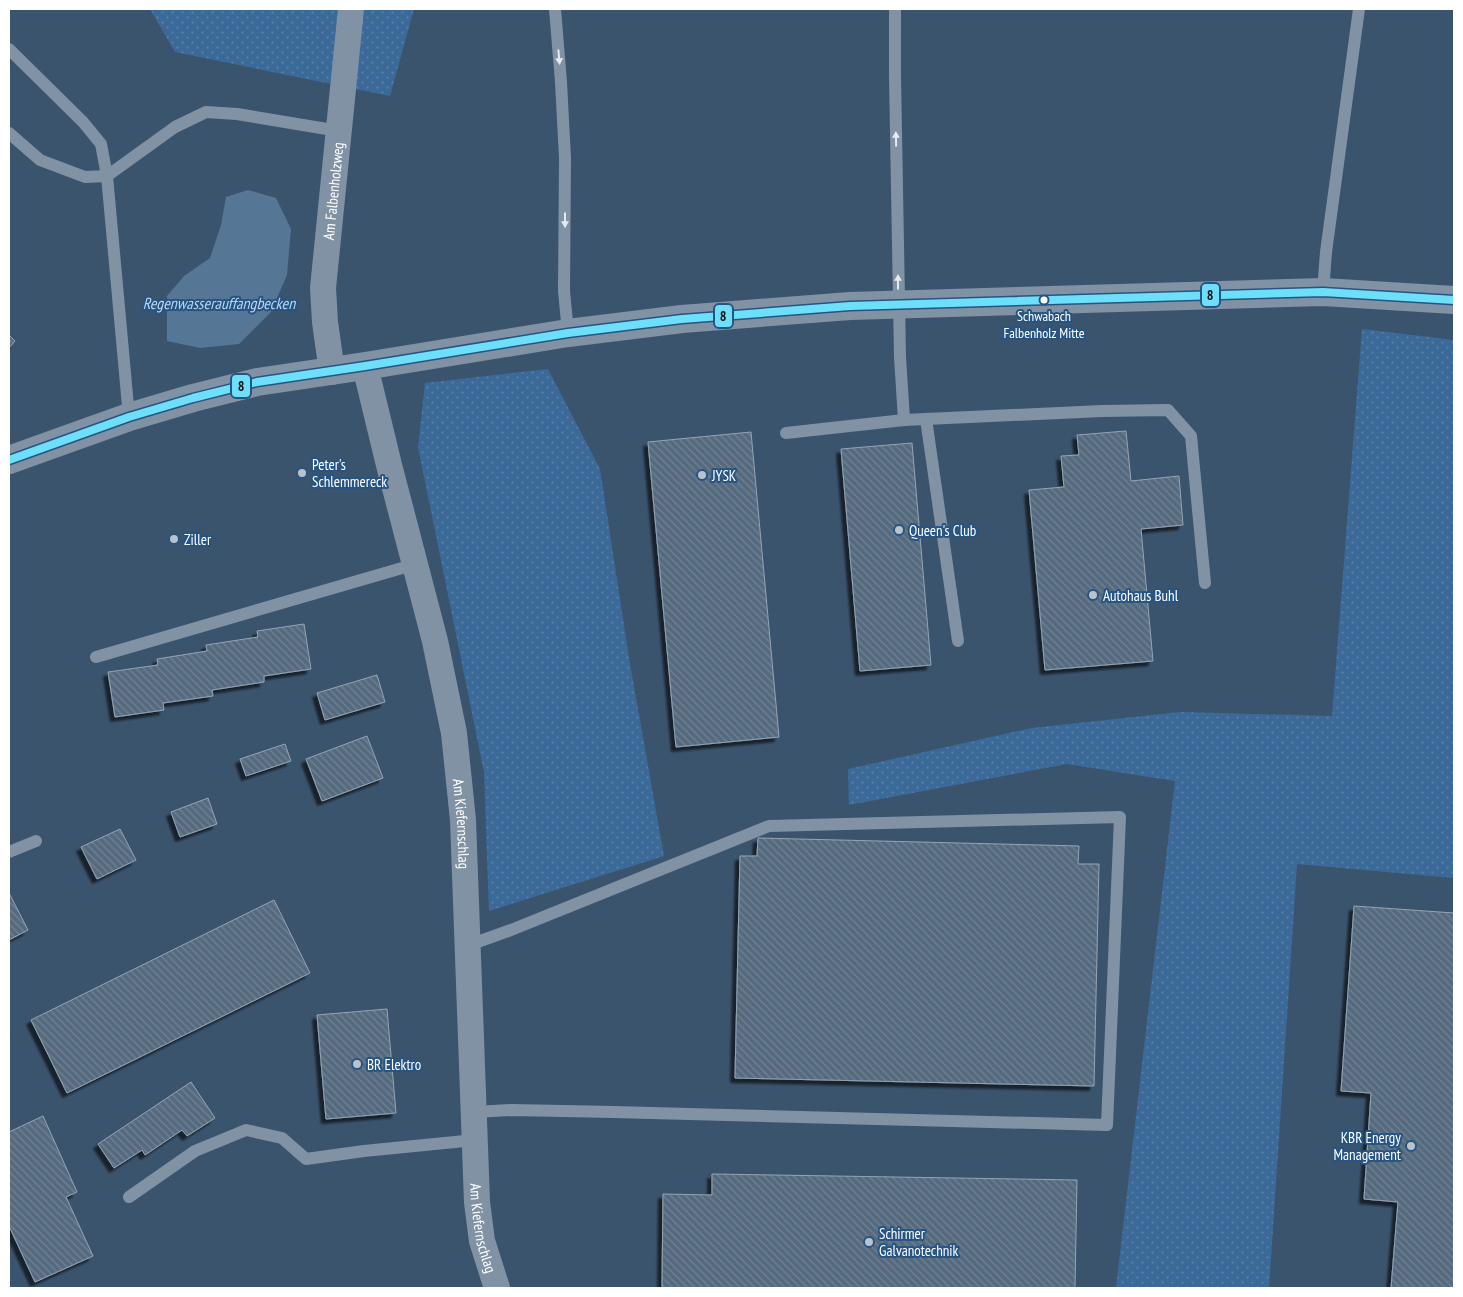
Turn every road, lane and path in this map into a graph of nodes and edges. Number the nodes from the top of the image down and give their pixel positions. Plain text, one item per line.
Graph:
1 (352, 9) edge
2 (555, 9) edge
3 (895, 9) edge
4 (1359, 9) edge
5 (9, 49) edge
6 (339, 132) junction
7 (9, 133) edge
8 (107, 176) junction
9 (1323, 292) junction
10 (1454, 300) edge
11 (898, 304) junction
12 (568, 333) junction
13 (366, 366) junction
14 (332, 372) junction
15 (128, 417) junction
16 (926, 419) junction
17 (904, 420) junction
18 (786, 433) dead end
19 (9, 460) edge
20 (416, 564) junction
21 (1205, 583) dead end
22 (958, 642) dead end
23 (96, 657) dead end
24 (36, 841) dead end
25 (9, 852) edge
26 (468, 945) junction
27 (474, 1112) junction
28 (475, 1140) junction
29 (129, 1196) dead end
30 (498, 1288) edge

1 - 6 street, Am Falbenholzweg
2 -> 12 lane
11 -> 3 lane
4 - 9 lane
5 - 8 lane
6 - 8 lane
6 - 14 street, Am Falbenholzweg
7 - 8 lane
8 - 15 lane
9 - 10 street
9 - 11 street
11 - 12 street
11 - 17 lane
12 - 13 street
13 - 14 street
13 - 20 street, Am Kiefernschlag
14 - 15 street
15 - 19 street
16 - 17 lane
16 - 21 lane
16 - 22 lane
17 - 18 lane
20 - 23 lane
20 - 26 street, Am Kiefernschlag
24 - 25 lane
26 - 27 street, Am Kiefernschlag
26 - 27 lane
27 - 28 street, Am Kiefernschlag
28 - 29 lane
28 - 30 street, Am Kiefernschlag

